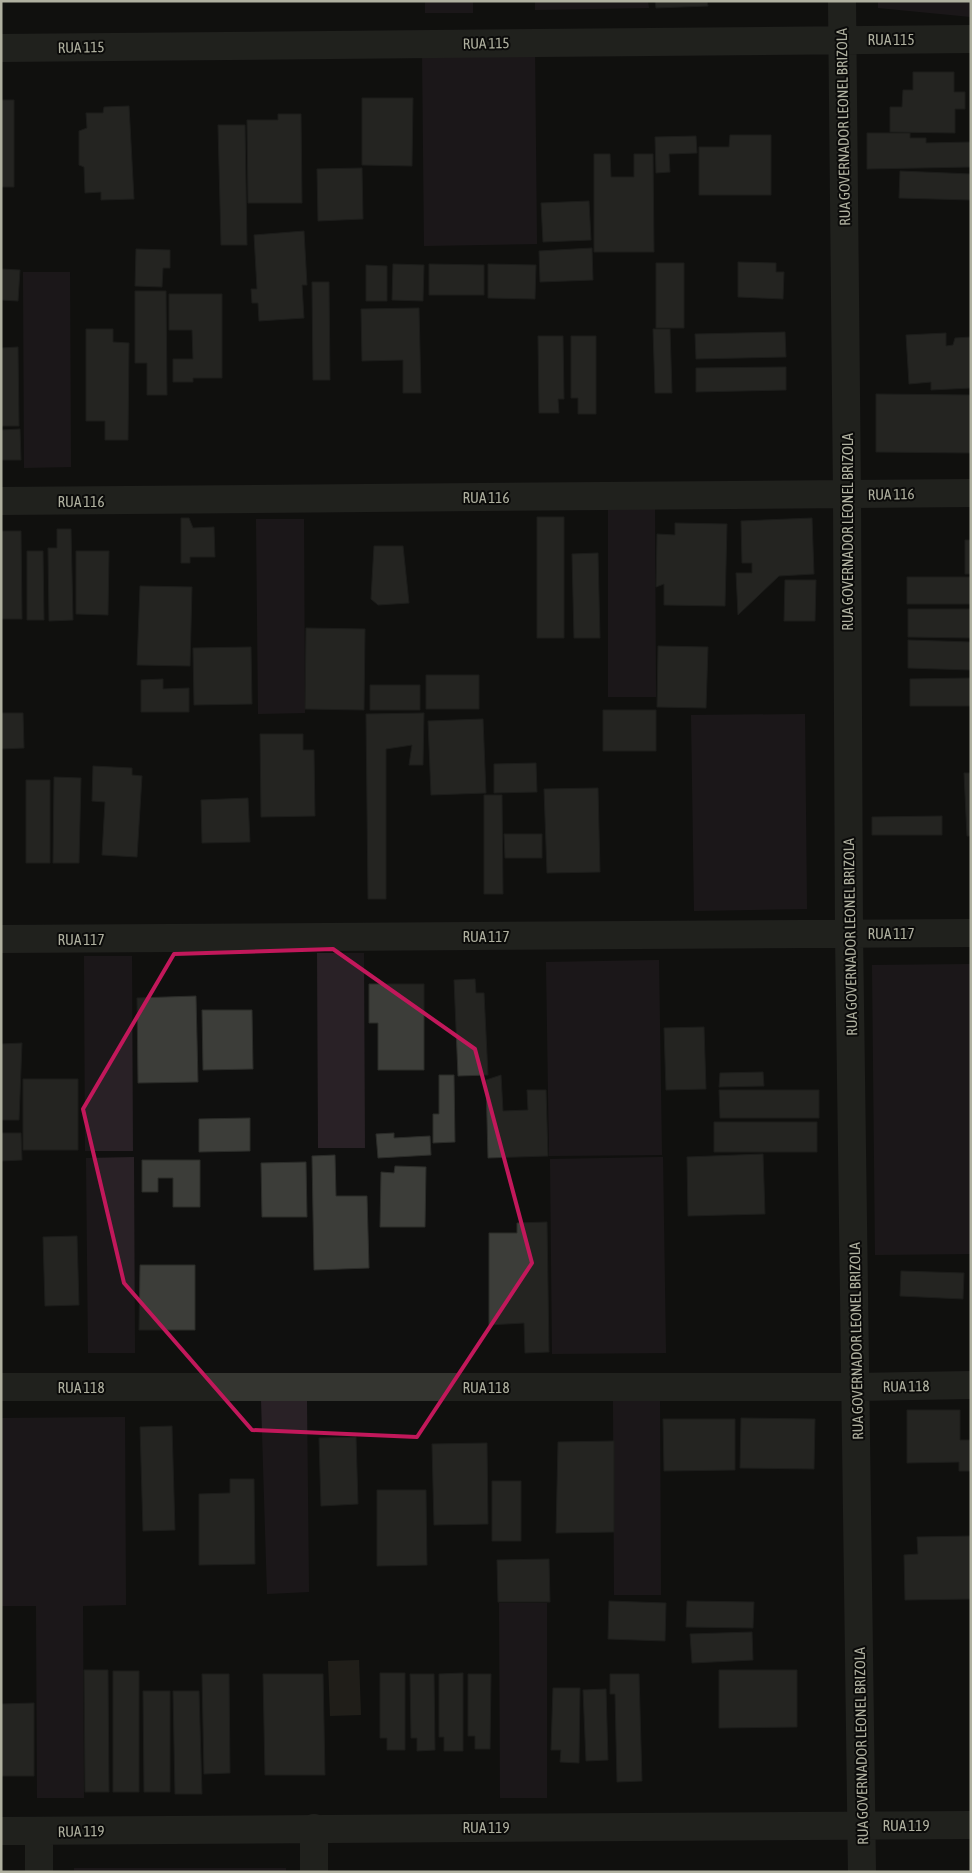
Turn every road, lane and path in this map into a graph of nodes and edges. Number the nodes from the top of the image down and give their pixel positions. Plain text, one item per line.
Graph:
1 (842, 1) edge
2 (842, 39) junction
3 (971, 39) edge
4 (1, 48) edge
5 (971, 493) edge
6 (847, 494) junction
7 (1, 501) edge
8 (971, 933) edge
9 (849, 934) junction
10 (1, 939) edge
11 (971, 1385) edge
12 (1, 1387) edge
13 (857, 1387) junction
14 (862, 1825) junction
15 (971, 1825) edge
16 (314, 1828) junction
17 (1, 1831) edge
18 (39, 1831) junction
19 (39, 1872) edge
20 (314, 1872) edge
21 (862, 1872) edge

1 - 2 street, RUA GOVERNADOR LEONEL BRIZOLA
2 - 3 street, RUA 115
2 - 4 street, RUA 115
2 - 6 street, RUA GOVERNADOR LEONEL BRIZOLA
5 - 6 street, RUA 116
6 - 7 street, RUA 116
6 - 9 street, RUA GOVERNADOR LEONEL BRIZOLA
8 - 9 street, RUA 117
9 - 10 street, RUA 117
9 - 13 street, RUA GOVERNADOR LEONEL BRIZOLA
11 - 13 street, RUA 118
12 - 13 street, RUA 118
13 - 14 street, RUA GOVERNADOR LEONEL BRIZOLA
14 - 15 street, RUA 119
14 - 16 street, RUA 119
14 - 21 street, RUA GOVERNADOR LEONEL BRIZOLA
16 - 18 street, RUA 119
16 - 20 street
17 - 18 street, RUA 119
18 - 19 street

